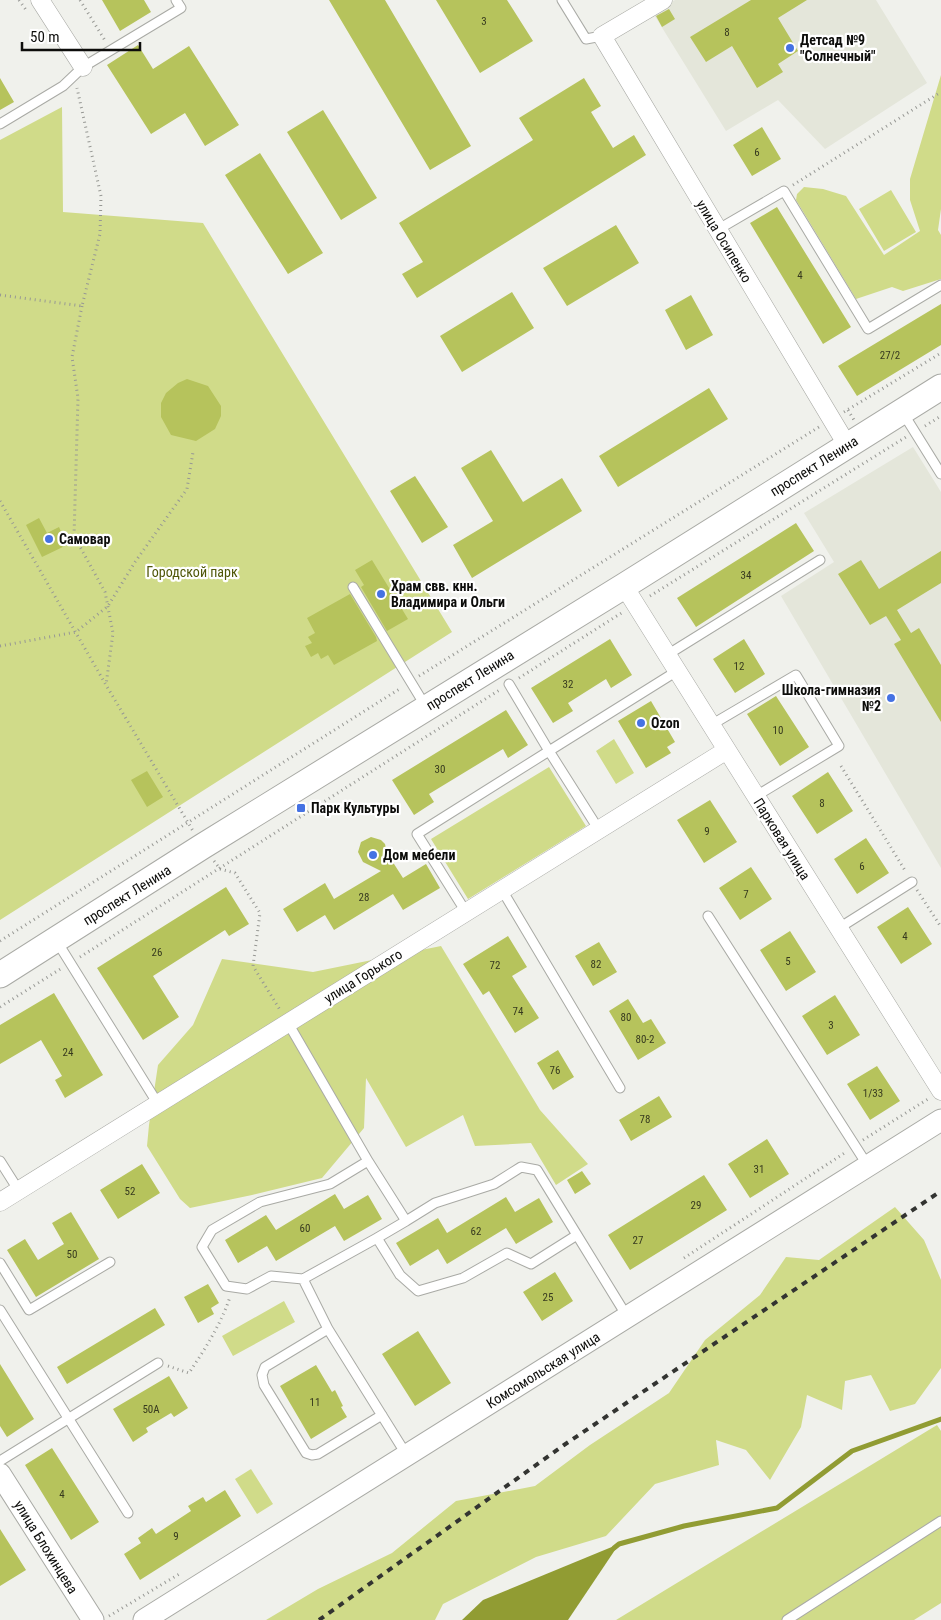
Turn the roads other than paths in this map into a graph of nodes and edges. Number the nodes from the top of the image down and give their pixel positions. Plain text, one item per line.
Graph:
1 (40, 0) edge
2 (176, 0) edge
3 (562, 0) edge
4 (663, 0) edge
5 (602, 36) junction
6 (83, 67) junction
7 (0, 124) edge
8 (717, 230) junction
9 (941, 285) edge
10 (941, 387) edge
11 (902, 411) junction
12 (847, 446) junction
13 (941, 474) edge
14 (820, 560) dead end
15 (353, 587) dead end
16 (630, 595) junction
17 (667, 655) junction
18 (677, 671) junction
19 (509, 684) road end
20 (426, 707) junction
21 (711, 725) junction
22 (727, 750) junction
23 (549, 751) junction
24 (756, 796) junction
25 (598, 830) junction
26 (912, 882) road end
27 (502, 890) junction
28 (466, 912) junction
29 (708, 916) dead end
30 (839, 928) junction
31 (56, 939) junction
32 (0, 975) edge
33 (288, 1023) junction
34 (620, 1088) dead end
35 (941, 1091) edge
36 (158, 1104) junction
37 (941, 1120) edge
38 (0, 1161) edge
39 (368, 1161) junction
40 (868, 1166) junction
41 (18, 1191) junction
42 (0, 1202) edge
43 (406, 1221) junction
44 (577, 1236) junction
45 (377, 1238) junction
46 (110, 1262) dead end
47 (0, 1263) edge
48 (303, 1279) junction
49 (0, 1310) edge
50 (628, 1318) junction
51 (328, 1329) junction
52 (158, 1363) road end
53 (382, 1415) junction
54 (68, 1418) junction
55 (406, 1454) junction
56 (0, 1461) edge
57 (0, 1474) edge
58 (128, 1513) dead end
59 (941, 1520) edge
60 (93, 1620) edge
61 (144, 1620) edge
62 (787, 1620) edge

1 - 6 street
2 - 6 lane
3 - 5 lane
4 - 5 street
5 - 8 street, улица Осипенко
6 - 7 lane
8 - 9 lane
8 - 12 street, улица Осипенко
10 - 11 main road, проспект Ленина
11 - 12 main road, проспект Ленина
11 - 13 lane
12 - 16 main road, проспект Ленина
14 - 17 lane
15 - 20 lane
16 - 17 street, Парковая улица
16 - 20 main road, проспект Ленина
17 - 18 street, Парковая улица
18 - 21 street, Парковая улица
18 - 23 lane
19 - 23 lane
20 - 31 main road, проспект Ленина
21 - 22 street, Парковая улица
21 - 24 lane
22 - 24 street, Парковая улица
22 - 25 street, улица Горького
23 - 25 lane
23 - 28 lane
24 - 30 street, Парковая улица
25 - 27 street, улица Горького
26 - 30 lane
27 - 28 street, улица Горького
27 - 34 lane
28 - 33 street, улица Горького
29 - 40 lane
30 - 35 street, Парковая улица
31 - 32 main road, проспект Ленина
31 - 36 lane
33 - 36 street, улица Горького
33 - 39 lane
36 - 41 street, улица Горького
37 - 40 street, Комсомольская улица
38 - 41 lane
39 - 43 lane
39 - 48 lane
40 - 50 street, Комсомольская улица
41 - 42 street, улица Горького
43 - 44 lane
43 - 45 lane
44 - 45 lane
44 - 50 lane
45 - 48 lane
46 - 47 lane
48 - 51 lane
49 - 54 lane
50 - 55 street, Комсомольская улица
51 - 53 lane
51 - 53 lane
52 - 54 lane
53 - 55 lane
54 - 56 lane
54 - 58 lane
55 - 61 street, Комсомольская улица
57 - 60 street, улица Блохинцева
59 - 62 lane

